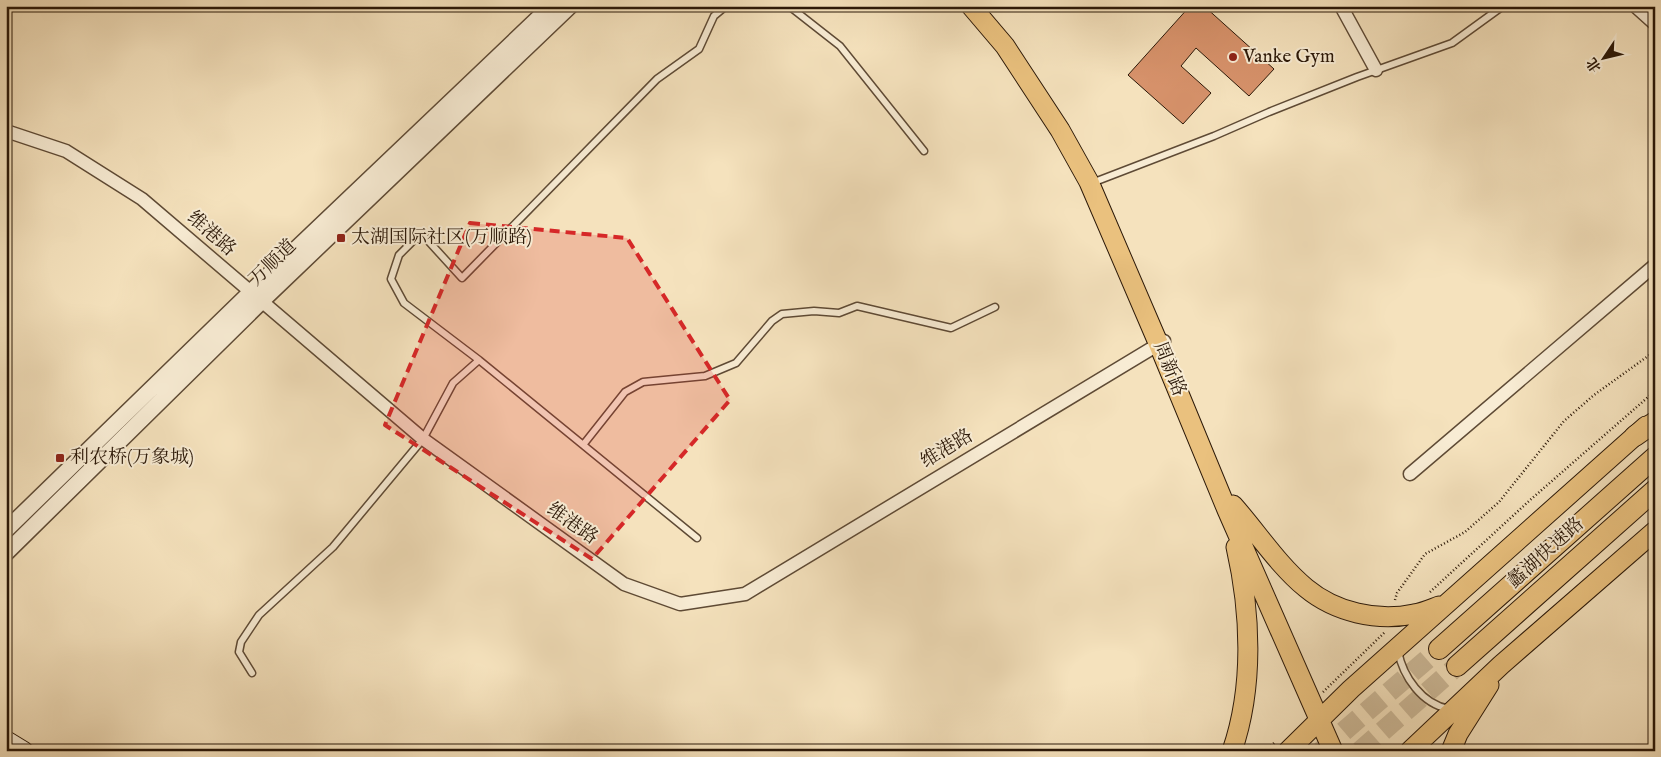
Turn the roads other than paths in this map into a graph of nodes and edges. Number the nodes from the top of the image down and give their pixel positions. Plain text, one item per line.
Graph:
1 (550, 6) edge
2 (570, 6) edge
3 (726, 6) edge
4 (789, 6) edge
5 (971, 6) edge
6 (981, 6) edge
7 (1341, 6) edge
8 (1503, 6) edge
9 (1636, 6) edge
10 (1655, 24) edge
11 (1376, 70) junction
12 (6, 124) edge
13 (6, 131) edge
14 (924, 151) dead end
15 (1097, 181) junction
16 (1655, 265) edge
17 (258, 295) junction
18 (995, 307) dead end
19 (1161, 339) junction
20 (479, 360) junction
21 (1655, 418) edge
22 (1655, 422) edge
23 (424, 436) junction
24 (1635, 436) junction
25 (583, 445) junction
26 (1655, 457) edge
27 (1410, 474) dead end
28 (1655, 490) edge
29 (1230, 507) junction
30 (6, 530) edge
31 (1655, 531) edge
32 (697, 538) dead end
33 (6, 553) edge
34 (1445, 604) junction
35 (1397, 648) junction
36 (1439, 649) tunnel mouth
37 (1501, 665) junction
38 (1457, 666) tunnel mouth
39 (252, 673) dead end
40 (1454, 710) junction
41 (1321, 719) junction
42 (6, 740) edge
43 (1282, 746) edge
44 (24, 751) edge
45 (1232, 751) edge
46 (1332, 751) edge
47 (1339, 751) edge
48 (1410, 751) edge
49 (1451, 751) edge

1 - 17 street, 万顺道
2 - 17 street, 万顺道
3 - 20 lane
4 - 14 lane
5 - 19 main road, 周新路
6 - 15 main road, 周新路
7 - 11 street
8 - 11 lane
9 - 10 street
11 - 15 lane
12 - 17 street, 维港路
13 - 17 street, 维港路
15 - 19 main road, 周新路
16 - 27 street
17 - 23 street, 维港路
17 - 30 street, 万顺道
17 - 33 street, 万顺道
18 - 25 lane
19 - 23 street, 维港路
19 - 29 main road, 周新路
20 - 23 lane
20 - 25 lane
21 - 24 main road
22 - 24 highway
23 - 39 lane
24 - 34 main road
25 - 32 lane
26 - 36 highway, 蠡湖快速路
28 - 38 highway, 蠡湖快速路
29 - 34 main road
29 - 41 main road, 周新路
29 - 41 main road, 周新路
29 - 45 main road
31 - 37 main road
34 - 35 main road
35 - 40 lane
35 - 41 main road
37 - 40 main road
37 - 49 main road
40 - 48 main road
41 - 43 main road
41 - 46 main road, 周新路
41 - 47 main road, 周新路
42 - 44 main road

